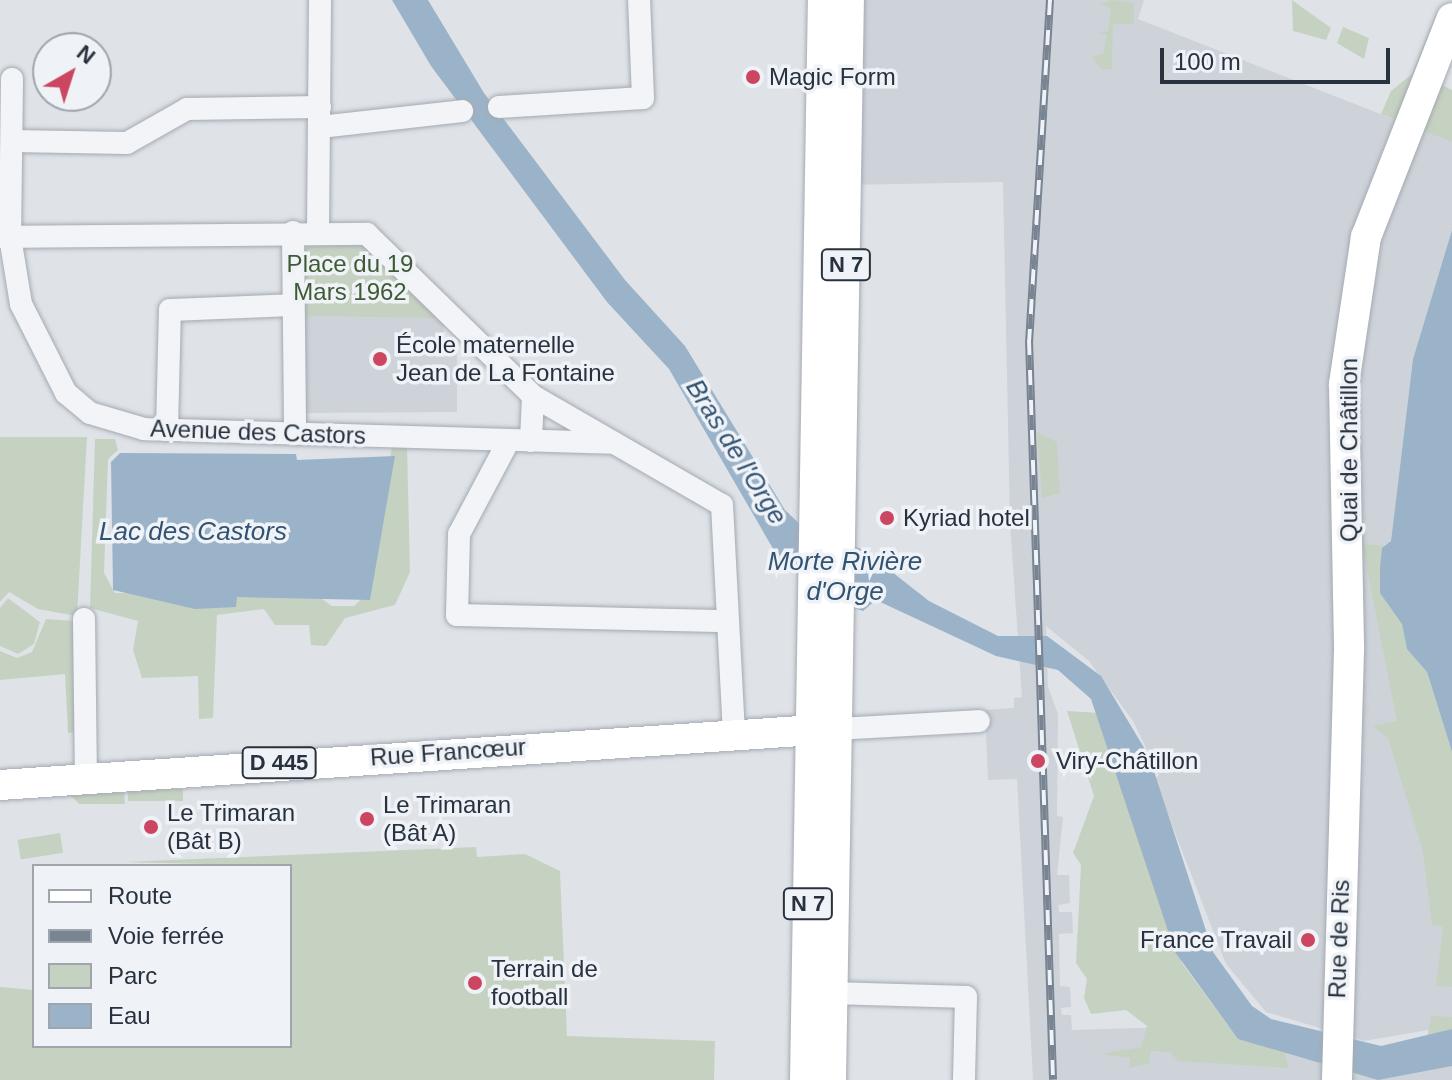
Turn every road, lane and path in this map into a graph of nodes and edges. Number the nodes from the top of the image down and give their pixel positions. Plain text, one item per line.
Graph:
1 (320, 0) edge
2 (639, 0) edge
3 (823, 0) edge
4 (849, 0) edge
5 (1452, 18) edge
6 (12, 79) dead end
7 (499, 107) dead end
8 (462, 111) dead end
9 (320, 117) junction
10 (12, 141) junction
11 (293, 232) junction
12 (318, 232) junction
13 (5, 237) edge
14 (293, 305) junction
15 (533, 396) junction
16 (167, 430) junction
17 (295, 434) junction
18 (520, 440) junction
19 (611, 443) junction
20 (828, 528) junction
21 (84, 619) dead end
22 (728, 621) junction
23 (979, 721) dead end
24 (823, 729) junction
25 (734, 733) junction
26 (0, 770) edge
27 (86, 774) junction
28 (0, 785) edge
29 (1343, 799) joint
30 (833, 993) junction
31 (805, 1080) edge
32 (831, 1080) edge
33 (964, 1080) edge
34 (1337, 1080) edge

1 - 9 street
2 - 7 street
3 - 20 main road, N 7
4 - 20 main road, N 7
5 - 29 main road, Quai de Châtillon
6 - 10 street, Avenue des Castors
8 - 9 street
9 - 10 street
9 - 12 street
10 - 13 street, Avenue des Castors
11 - 12 street
11 - 13 street
11 - 14 street
12 - 15 street
13 - 16 street, Avenue des Castors
14 - 16 street
14 - 17 street
15 - 18 street
15 - 19 street
16 - 17 street, Avenue des Castors
17 - 18 street, Avenue des Castors
18 - 19 street, Avenue des Castors
18 - 22 street
19 - 22 street
20 - 24 main road, N 7
21 - 27 street
22 - 25 street
23 - 24 street
24 - 25 main road, Rue Francœur / D 445
24 - 30 main road, N 7
24 - 31 main road, N 7
25 - 27 main road, Rue Francœur / D 445
26 - 27 main road, Rue Francœur / D 445
27 - 28 main road, Rue Francœur / D 445
29 - 34 main road, Rue de Ris
30 - 32 main road, N 7
30 - 33 street

